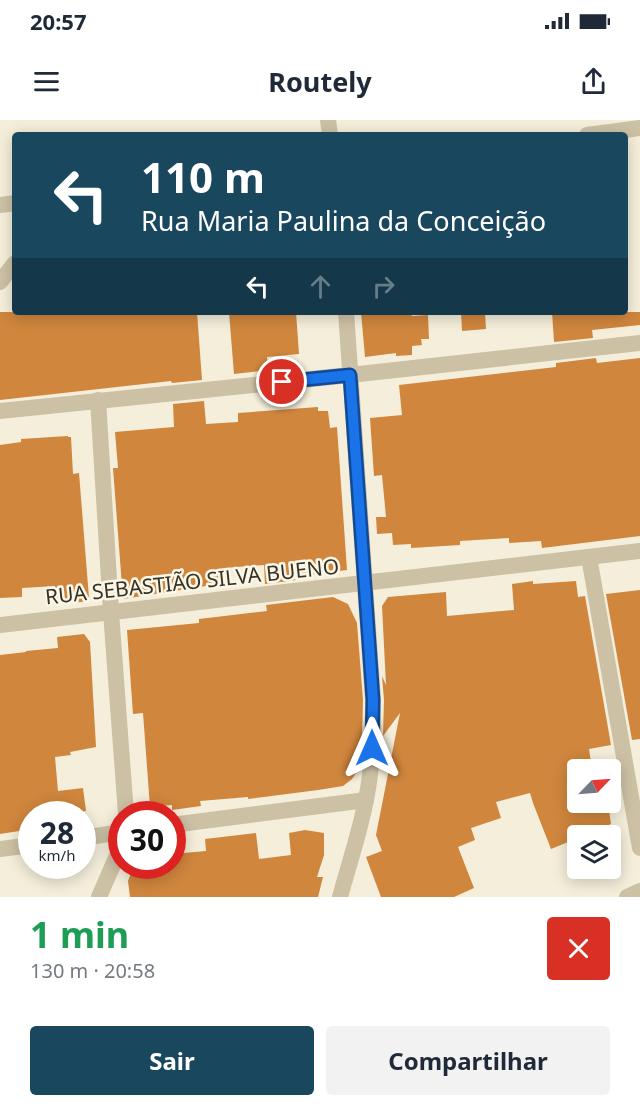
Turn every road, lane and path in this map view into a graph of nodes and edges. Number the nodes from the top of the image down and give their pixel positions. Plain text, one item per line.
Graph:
1 (640, 128) edge
2 (610, 132) edge
3 (12, 267) edge
4 (0, 282) edge
5 (346, 315) edge
6 (640, 343) edge
7 (350, 375) junction
8 (98, 400) junction
9 (0, 411) edge
10 (640, 551) edge
11 (589, 557) junction
12 (365, 584) junction
13 (111, 612) junction
14 (0, 625) edge
15 (366, 800) junction
16 (125, 801) edge
17 (186, 823) edge
18 (18, 847) edge
19 (640, 848) edge
20 (0, 849) edge
21 (108, 876) edge
22 (640, 891) edge
23 (99, 897) edge
24 (340, 897) edge
25 (627, 897) edge

1 - 2 street
3 - 4 street
5 - 7 street
6 - 7 street
7 - 8 street
7 - 12 street
8 - 9 street
8 - 13 street
10 - 11 street, RUA SEBASTIÃO SILVA BUENO
11 - 12 street, RUA SEBASTIÃO SILVA BUENO
11 - 19 street
12 - 13 street, RUA SEBASTIÃO SILVA BUENO
12 - 15 street
13 - 14 street, RUA SEBASTIÃO SILVA BUENO
13 - 16 street
15 - 17 street
15 - 24 street
18 - 20 street
21 - 23 street
22 - 25 street

